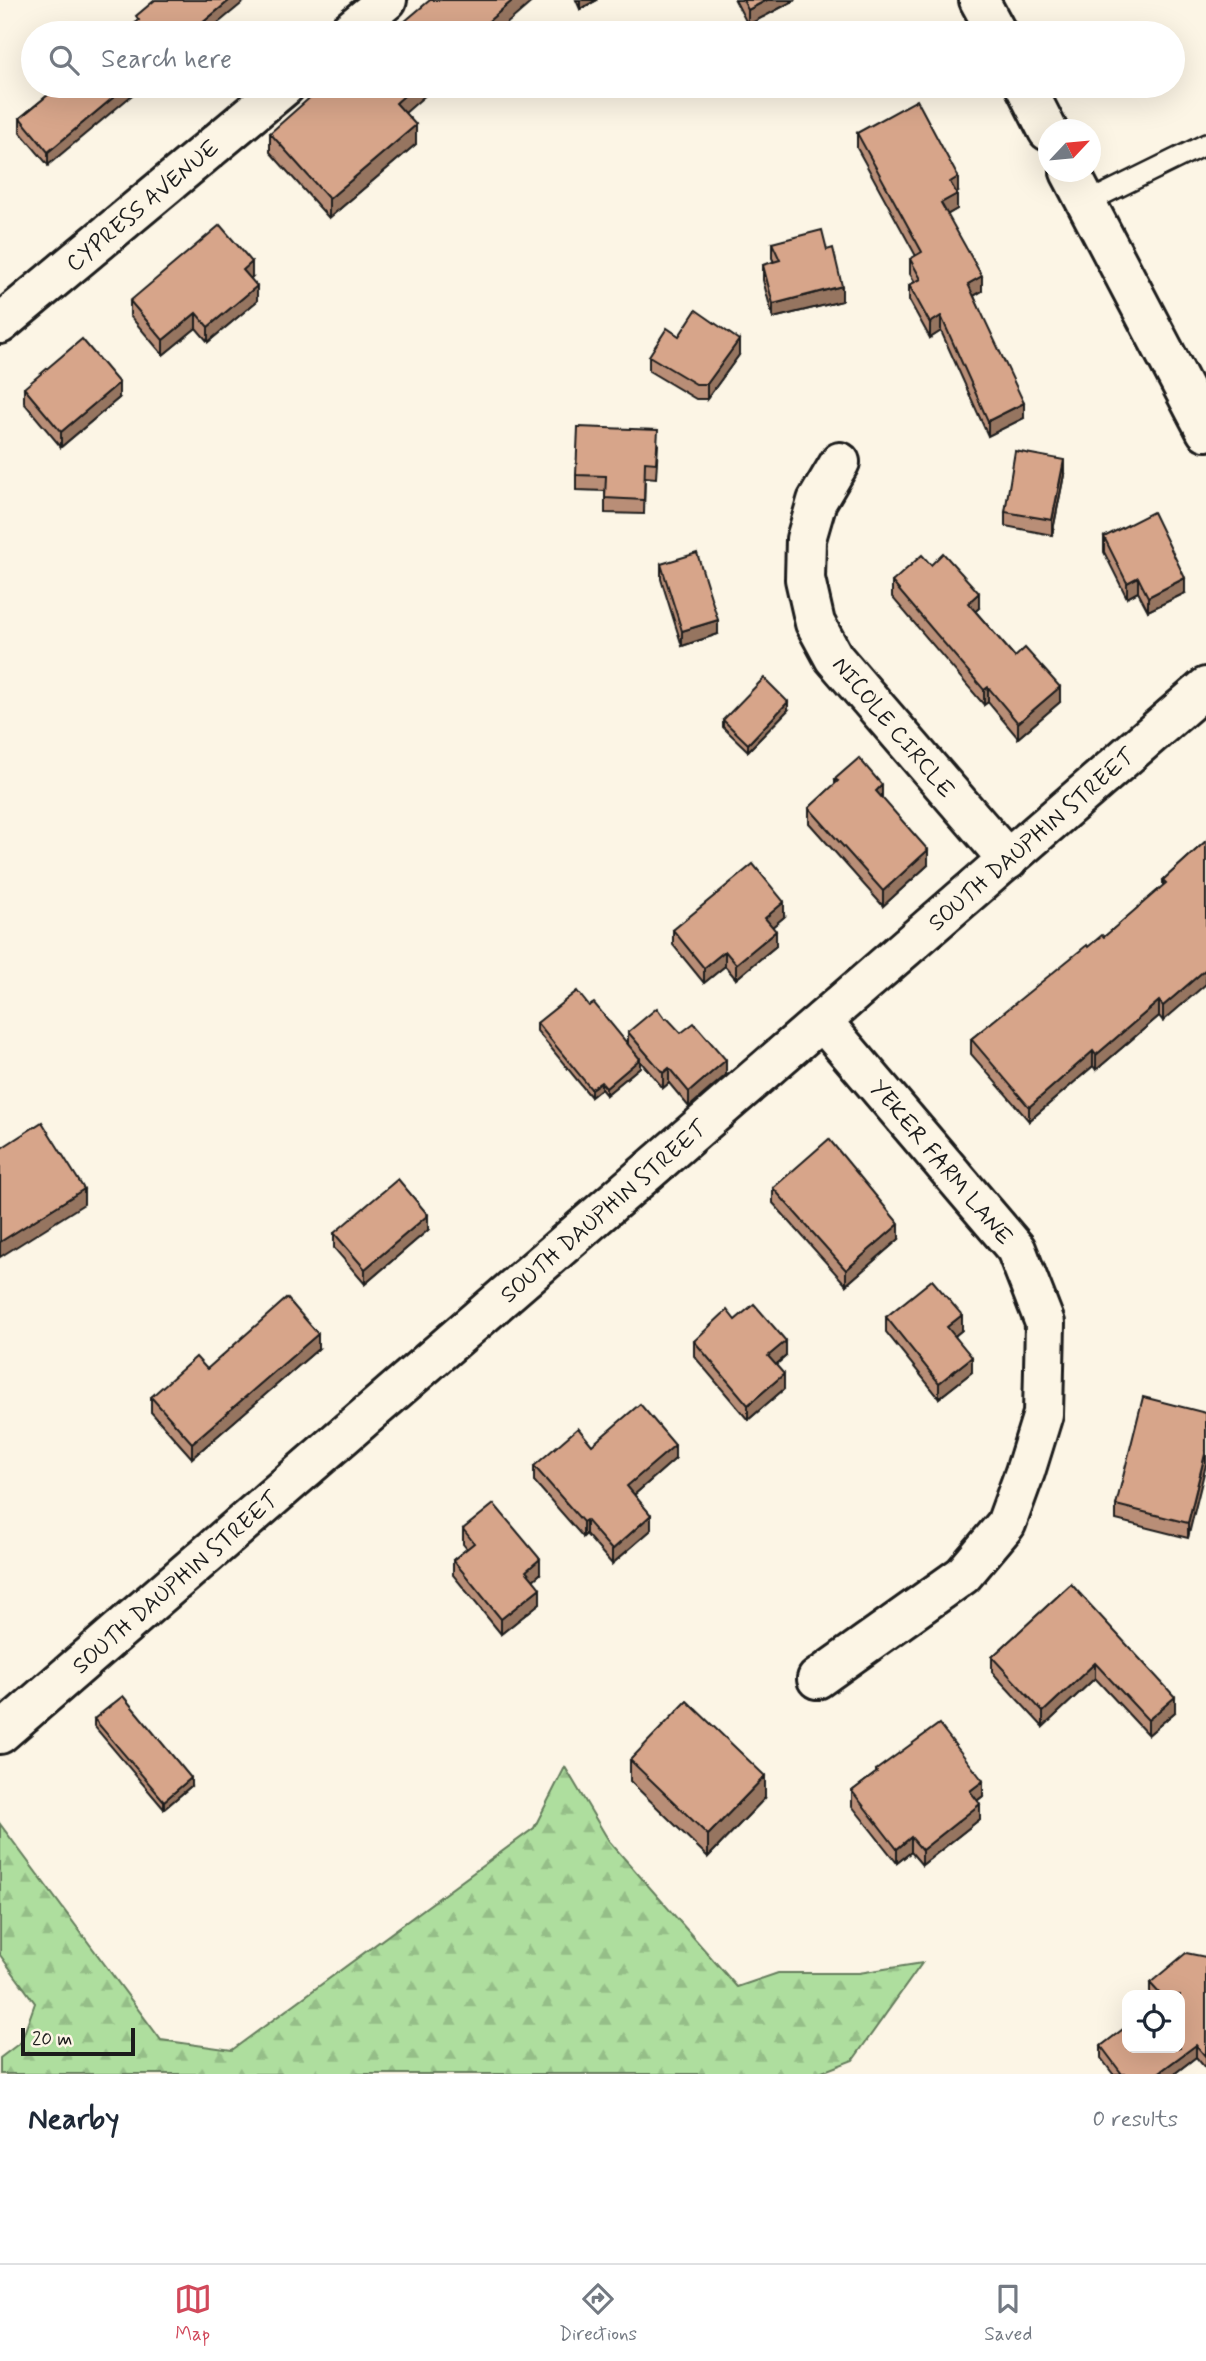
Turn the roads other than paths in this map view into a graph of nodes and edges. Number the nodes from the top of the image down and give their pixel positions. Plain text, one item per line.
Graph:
1 (387, 0) edge
2 (979, 0) edge
3 (362, 21) edge
4 (990, 21) edge
5 (271, 98) edge
6 (1031, 98) edge
7 (1042, 119) edge
8 (1206, 144) edge
9 (1078, 187) edge
10 (0, 324) edge
11 (1206, 431) edge
12 (840, 462) dead end
13 (1206, 687) edge
14 (1008, 860) junction
15 (822, 1021) junction
16 (817, 1679) dead end
17 (0, 1734) edge

1 - 3 street
2 - 4 street
5 - 10 street, CYPRESS AVENUE
6 - 7 street
8 - 9 lane
9 - 11 street
12 - 14 street, NICOLE CIRCLE
13 - 14 street, SOUTH DAUPHIN STREET
14 - 15 street, SOUTH DAUPHIN STREET
15 - 16 street, YEKER FARM LANE
15 - 17 street, SOUTH DAUPHIN STREET

